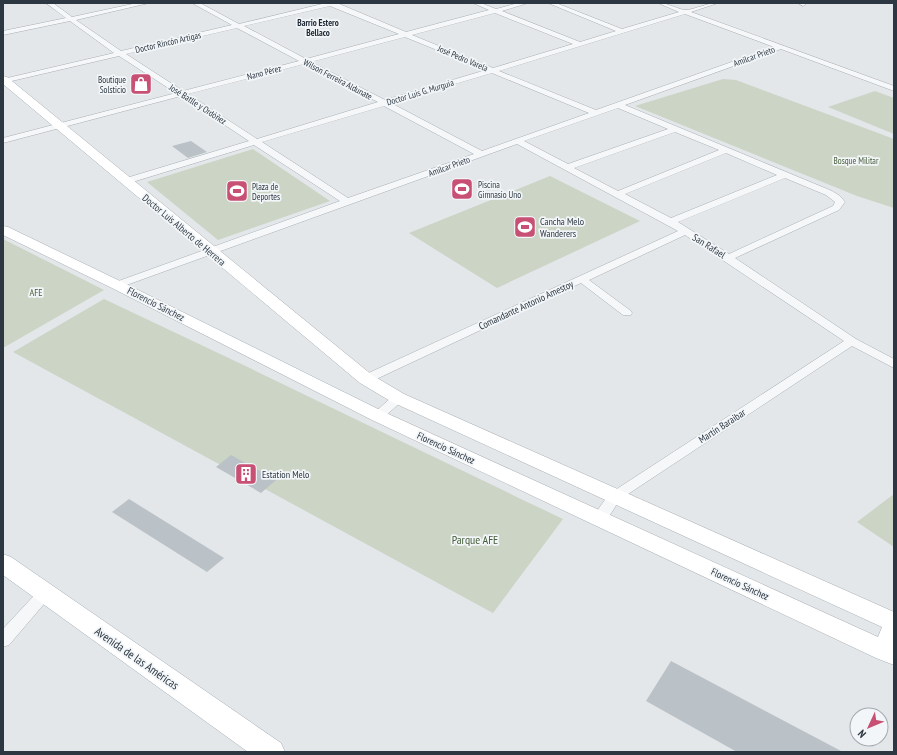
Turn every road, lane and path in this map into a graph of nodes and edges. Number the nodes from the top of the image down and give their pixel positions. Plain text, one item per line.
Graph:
1 (49, 3) edge
2 (146, 3) edge
3 (195, 3) edge
4 (331, 3) edge
5 (476, 3) edge
6 (525, 3) edge
7 (550, 3) edge
8 (661, 3) edge
9 (715, 3) edge
10 (494, 11) junction
11 (684, 12) junction
12 (71, 19) junction
13 (238, 26) junction
14 (622, 31) junction
15 (3, 33) edge
16 (406, 34) junction
17 (580, 44) junction
18 (781, 47) junction
19 (119, 53) junction
20 (304, 61) junction
21 (491, 70) junction
22 (4, 80) edge
23 (894, 89) edge
24 (182, 94) junction
25 (384, 103) junction
26 (618, 105) junction
27 (596, 113) junction
28 (58, 126) junction
29 (674, 129) junction
30 (3, 141) edge
31 (517, 141) junction
32 (256, 142) junction
33 (726, 150) junction
34 (481, 154) junction
35 (568, 167) junction
36 (784, 175) junction
37 (126, 181) junction
38 (618, 194) junction
39 (348, 202) junction
40 (671, 222) junction
41 (3, 230) edge
42 (686, 231) junction
43 (209, 250) junction
44 (728, 258) junction
45 (582, 279) junction
46 (117, 285) junction
47 (627, 314) dead end
48 (852, 341) junction
49 (894, 364) edge
50 (366, 379) junction
51 (398, 398) junction
52 (378, 416) junction
53 (614, 497) junction
54 (598, 518) junction
55 (3, 563) edge
56 (45, 593) junction
57 (894, 622) edge
58 (894, 626) edge
59 (3, 640) edge
60 (889, 653) edge
61 (271, 752) edge

1 - 12 street, José Batlle y Ordóñez
2 - 12 street
3 - 13 street, Wilson Ferreira Aldunate
4 - 13 street, Doctor Rincón Artigas
4 - 16 street, José Pedro Varela
5 - 10 street
6 - 10 street, Nano Pérez
7 - 14 street
8 - 11 street
9 - 11 street, Doctor Luis G. Murguia
10 - 16 street, Nano Pérez
10 - 17 street
11 - 14 street, Doctor Luis G. Murguia
11 - 18 street
12 - 15 street
12 - 19 street, José Batlle y Ordóñez
13 - 19 street, Doctor Rincón Artigas
13 - 20 street, Wilson Ferreira Aldunate
14 - 17 street, Doctor Luis G. Murguia
16 - 20 street, Nano Pérez
16 - 21 street, José Pedro Varela
17 - 21 street, Doctor Luis G. Murguia
18 - 23 street
18 - 26 street, Amilcar Prieto
19 - 22 street, Doctor Rincón Artigas
19 - 24 street, José Batlle y Ordóñez
20 - 24 street, Nano Pérez
20 - 25 street, Wilson Ferreira Aldunate
21 - 25 street, Doctor Luis G. Murguia
21 - 27 street, José Pedro Varela
22 - 28 street, Doctor Luis Alberto de Herrera
24 - 28 street, Nano Pérez
24 - 32 street, José Batlle y Ordóñez
25 - 32 street, Doctor Luis G. Murguia
25 - 34 street, Wilson Ferreira Aldunate
26 - 27 street, Amilcar Prieto
26 - 29 street
27 - 31 street, Amilcar Prieto
28 - 30 street, Nano Pérez
28 - 37 street, Doctor Luis Alberto de Herrera
29 - 33 street
29 - 35 street
31 - 34 street, Amilcar Prieto
31 - 35 street, San Rafael
32 - 37 street, Doctor Luis G. Murguia
32 - 39 street, José Batlle y Ordóñez
33 - 36 street
33 - 38 street
34 - 39 street, Amilcar Prieto
35 - 38 street, San Rafael
36 - 40 street
36 - 44 street
37 - 43 street, Doctor Luis Alberto de Herrera
38 - 40 street, San Rafael
39 - 43 street, Amilcar Prieto
40 - 42 street, San Rafael
41 - 46 street, Florencio Sánchez
42 - 44 street, San Rafael
42 - 45 street, Comandante Antonio Amestoy
43 - 46 street, Amilcar Prieto
43 - 50 street, Doctor Luis Alberto de Herrera
44 - 48 street, San Rafael
45 - 47 street
45 - 50 street, Comandante Antonio Amestoy
46 - 52 street, Florencio Sánchez
48 - 49 street, San Rafael
48 - 53 street, Martín Baraibar
50 - 51 street
51 - 52 street
51 - 53 street
52 - 54 street, Florencio Sánchez
53 - 54 street, Martín Baraibar
53 - 57 street
54 - 60 street, Florencio Sánchez
55 - 56 main road, Avenida de las Américas
56 - 59 street
56 - 61 main road, Avenida de las Américas
58 - 60 street

